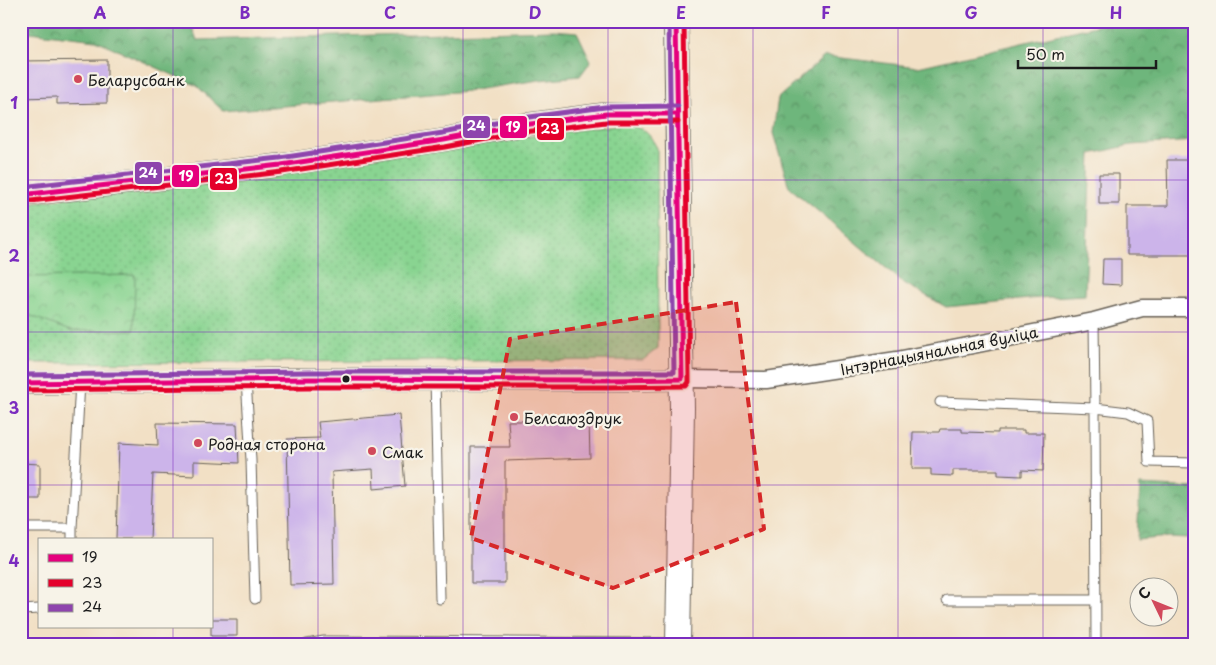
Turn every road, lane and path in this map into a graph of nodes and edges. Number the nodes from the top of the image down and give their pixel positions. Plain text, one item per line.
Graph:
1 (676, 21) edge
2 (678, 114) junction
3 (21, 195) edge
4 (1195, 308) edge
5 (1094, 321) junction
6 (435, 379) junction
7 (682, 379) junction
8 (246, 380) junction
9 (80, 382) junction
10 (21, 383) edge
11 (940, 402) dead end
12 (1096, 408) junction
13 (1195, 463) edge
14 (21, 528) edge
15 (72, 528) junction
16 (72, 538) edge
17 (255, 599) dead end
18 (440, 599) dead end
19 (947, 600) dead end
20 (1096, 600) junction
21 (38, 609) edge
22 (21, 610) edge
23 (678, 643) edge
24 (307, 644) edge
25 (1096, 644) edge

1 - 2 main road
2 - 3 street
2 - 7 main road
4 - 5 street, Інтэрнацыянальная вуліца
5 - 7 street, Інтэрнацыянальная вуліца
5 - 12 lane
6 - 7 street
6 - 8 street
6 - 18 lane
7 - 23 main road
8 - 9 street
8 - 17 lane
9 - 10 street
9 - 15 lane
11 - 12 lane
12 - 13 lane
12 - 20 lane
14 - 15 lane
15 - 16 lane
19 - 20 lane
20 - 25 lane
21 - 22 lane
23 - 24 lane

